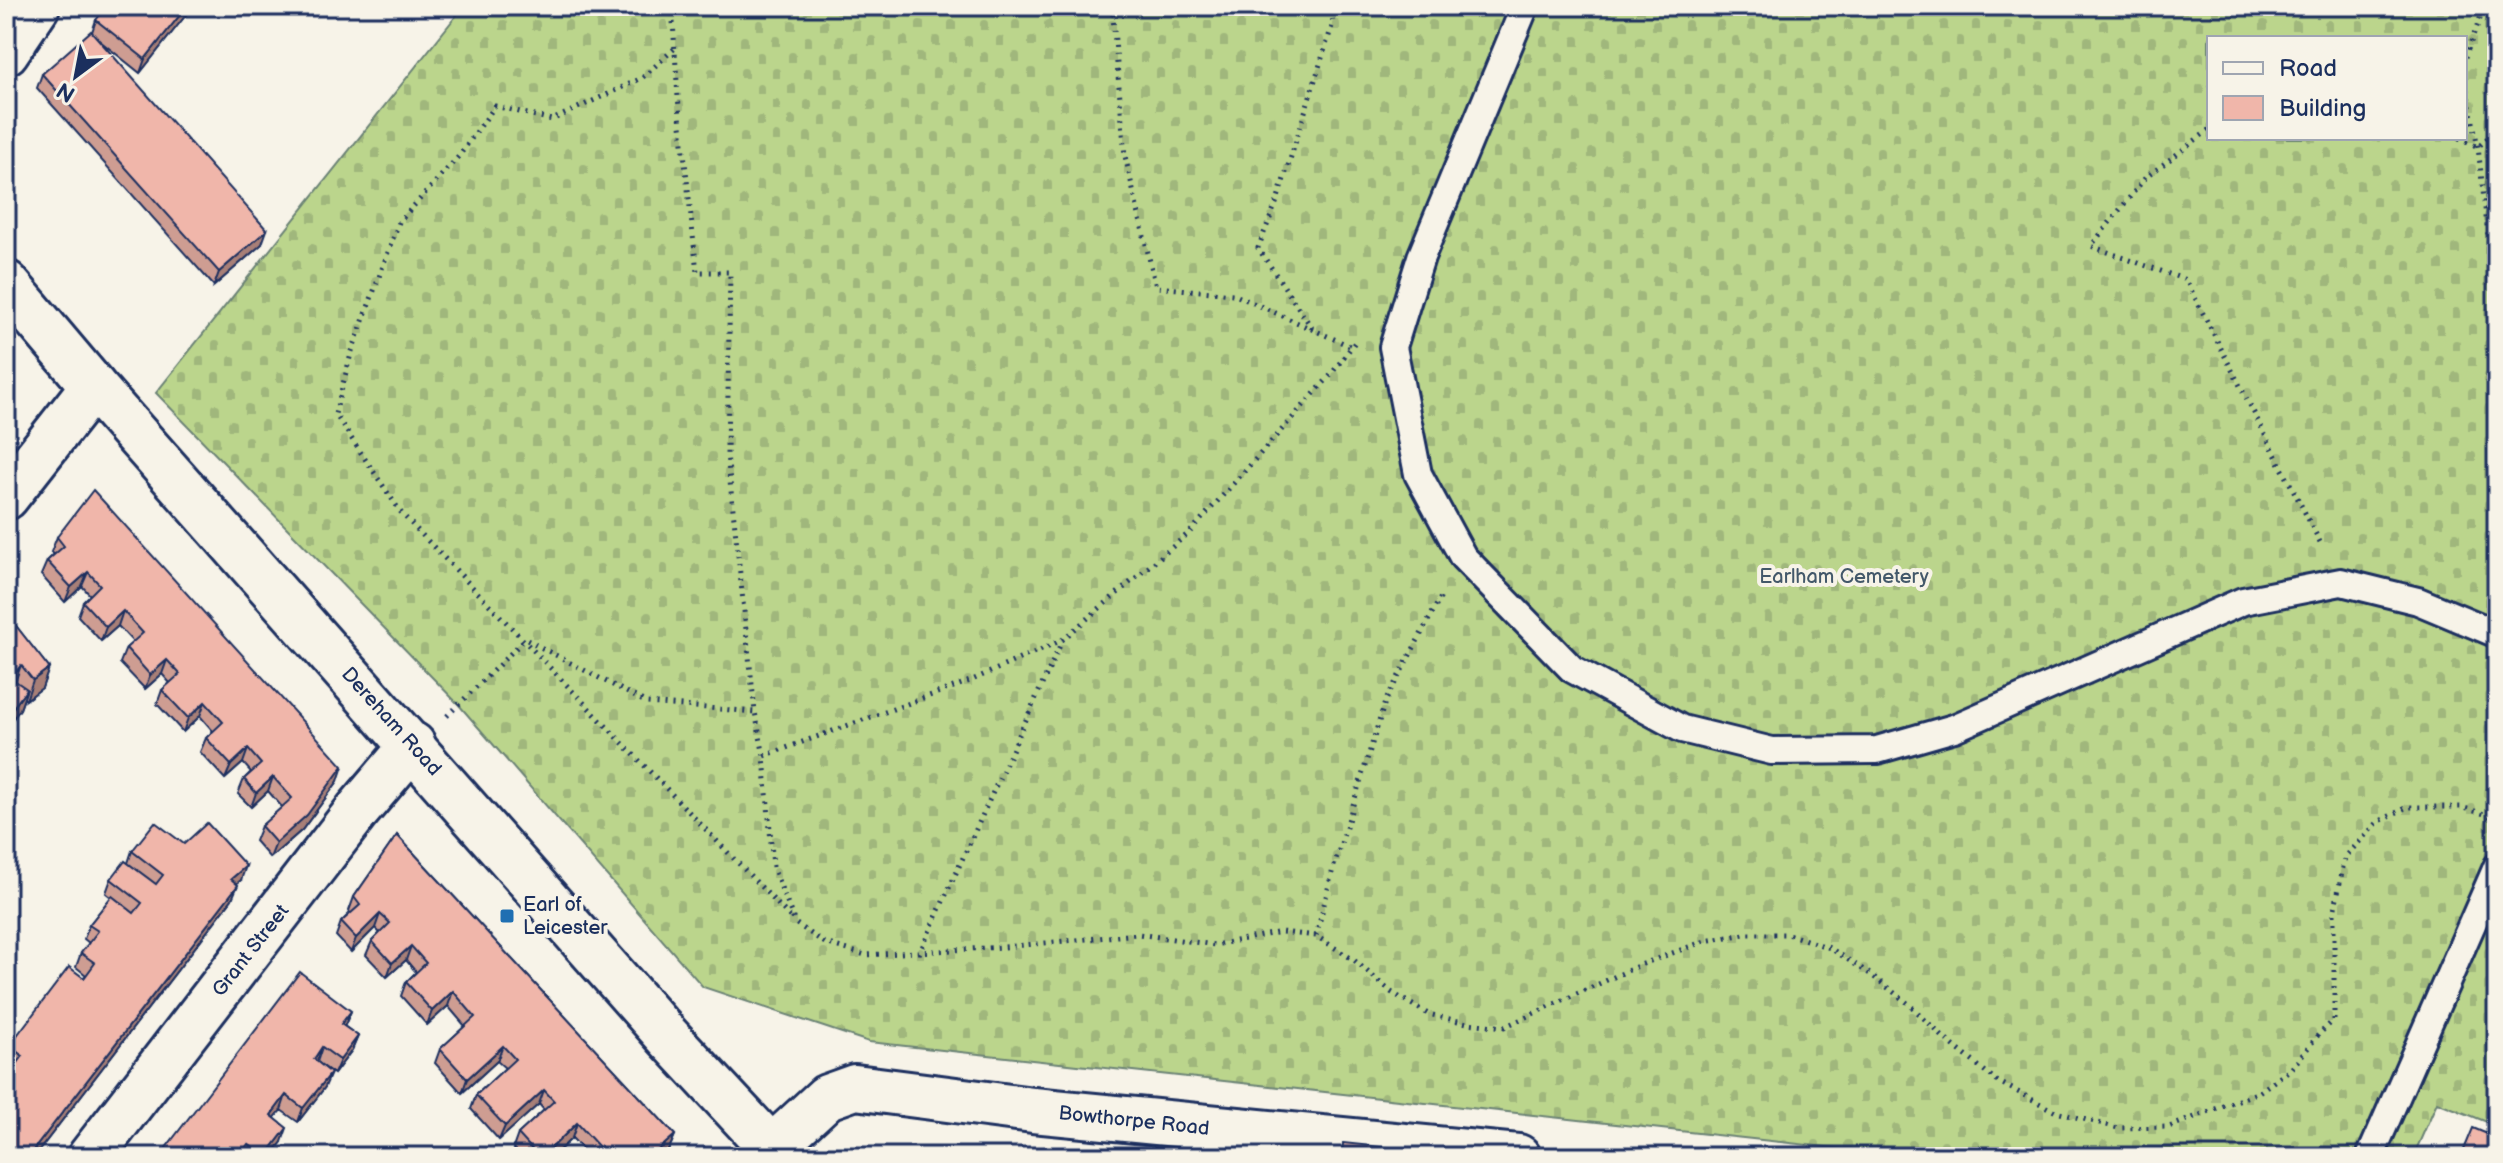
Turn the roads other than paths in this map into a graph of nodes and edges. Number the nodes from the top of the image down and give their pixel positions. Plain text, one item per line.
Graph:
1 (37, 6) edge
2 (1525, 6) edge
3 (6, 52) edge
4 (6, 283) edge
5 (93, 386) junction
6 (6, 497) edge
7 (2497, 634) edge
8 (413, 745) junction
9 (2497, 867) edge
10 (772, 1154) edge
11 (90, 1157) edge
12 (1518, 1157) edge
13 (2370, 1157) edge

1 - 3 street
2 - 7 lane
4 - 5 street, Dereham Road
5 - 6 street
5 - 8 street, Dereham Road
8 - 10 street, Dereham Road
8 - 11 street, Grant Street
9 - 13 lane
10 - 12 street, Bowthorpe Road

